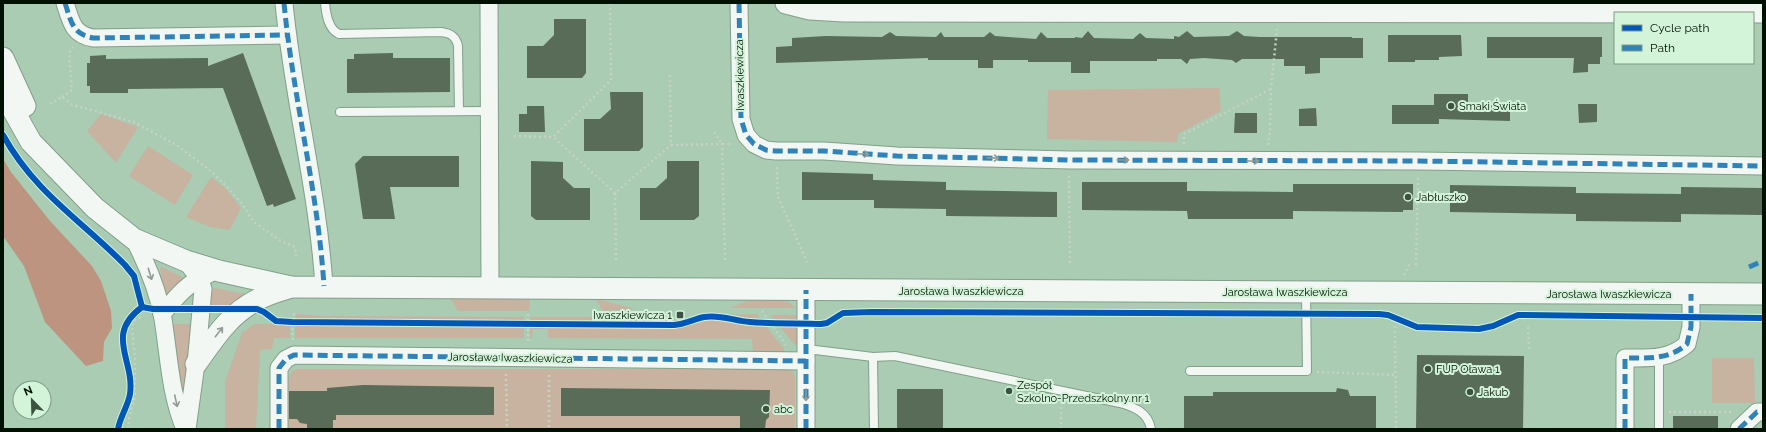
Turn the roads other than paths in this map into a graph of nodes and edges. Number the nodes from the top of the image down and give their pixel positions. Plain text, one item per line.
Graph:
1 (65, 3) edge
2 (284, 3) edge
3 (325, 3) edge
4 (489, 3) edge
5 (739, 3) edge
6 (786, 3) edge
7 (859, 7) edge
8 (1339, 7) edge
9 (1624, 7) edge
10 (1763, 12) edge
11 (287, 35) junction
12 (3, 58) edge
13 (3, 92) edge
14 (459, 111) junction
15 (490, 111) junction
16 (340, 112) dead end
17 (1763, 166) edge
18 (67, 179) junction
19 (134, 239) junction
20 (186, 261) junction
21 (219, 271) junction
22 (199, 278) junction
23 (324, 286) junction
24 (291, 287) junction
25 (490, 288) junction
26 (806, 290) junction
27 (1306, 292) junction
28 (1691, 294) junction
29 (1763, 294) edge
30 (162, 314) junction
31 (807, 355) junction
32 (873, 357) junction
33 (1659, 358) junction
34 (196, 364) junction
35 (1190, 371) dead end
36 (1760, 412) edge
37 (186, 429) edge
38 (279, 429) edge
39 (806, 429) edge
40 (874, 429) edge
41 (1151, 429) edge
42 (1625, 429) edge
43 (1659, 429) edge
44 (1739, 429) edge

1 - 11 street
2 - 11 street
3 - 14 lane
4 - 15 street
5 -> 17 street, Iwaszkiewicza
6 - 7 street
7 - 8 street
8 - 9 street
9 - 10 street
11 - 23 street
12 - 18 street, Jarosława Iwaszkiewicza
13 - 18 street, Jarosława Iwaszkiewicza
14 - 15 lane
14 - 16 lane
15 - 25 street
18 - 19 street, Jarosława Iwaszkiewicza
19 - 20 street, Jarosława Iwaszkiewicza
19 -> 30 street
20 - 21 street, Jarosława Iwaszkiewicza
20 - 22 street
21 - 22 street
21 - 24 street, Jarosława Iwaszkiewicza
22 - 30 street
22 - 34 street
23 - 24 street, Jarosława Iwaszkiewicza
23 - 25 street, Jarosława Iwaszkiewicza
34 -> 24 street
25 - 26 street, Jarosława Iwaszkiewicza
26 - 27 street, Jarosława Iwaszkiewicza
26 - 31 street
27 - 28 street, Jarosława Iwaszkiewicza
27 - 35 lane
28 - 29 street, Jarosława Iwaszkiewicza
28 - 33 street
30 -> 37 street
31 - 32 lane
31 - 38 street, Jarosława Iwaszkiewicza
31 -> 39 street
32 - 40 lane
32 - 41 lane
33 - 42 street
33 - 43 lane
34 - 37 street
36 - 44 street

